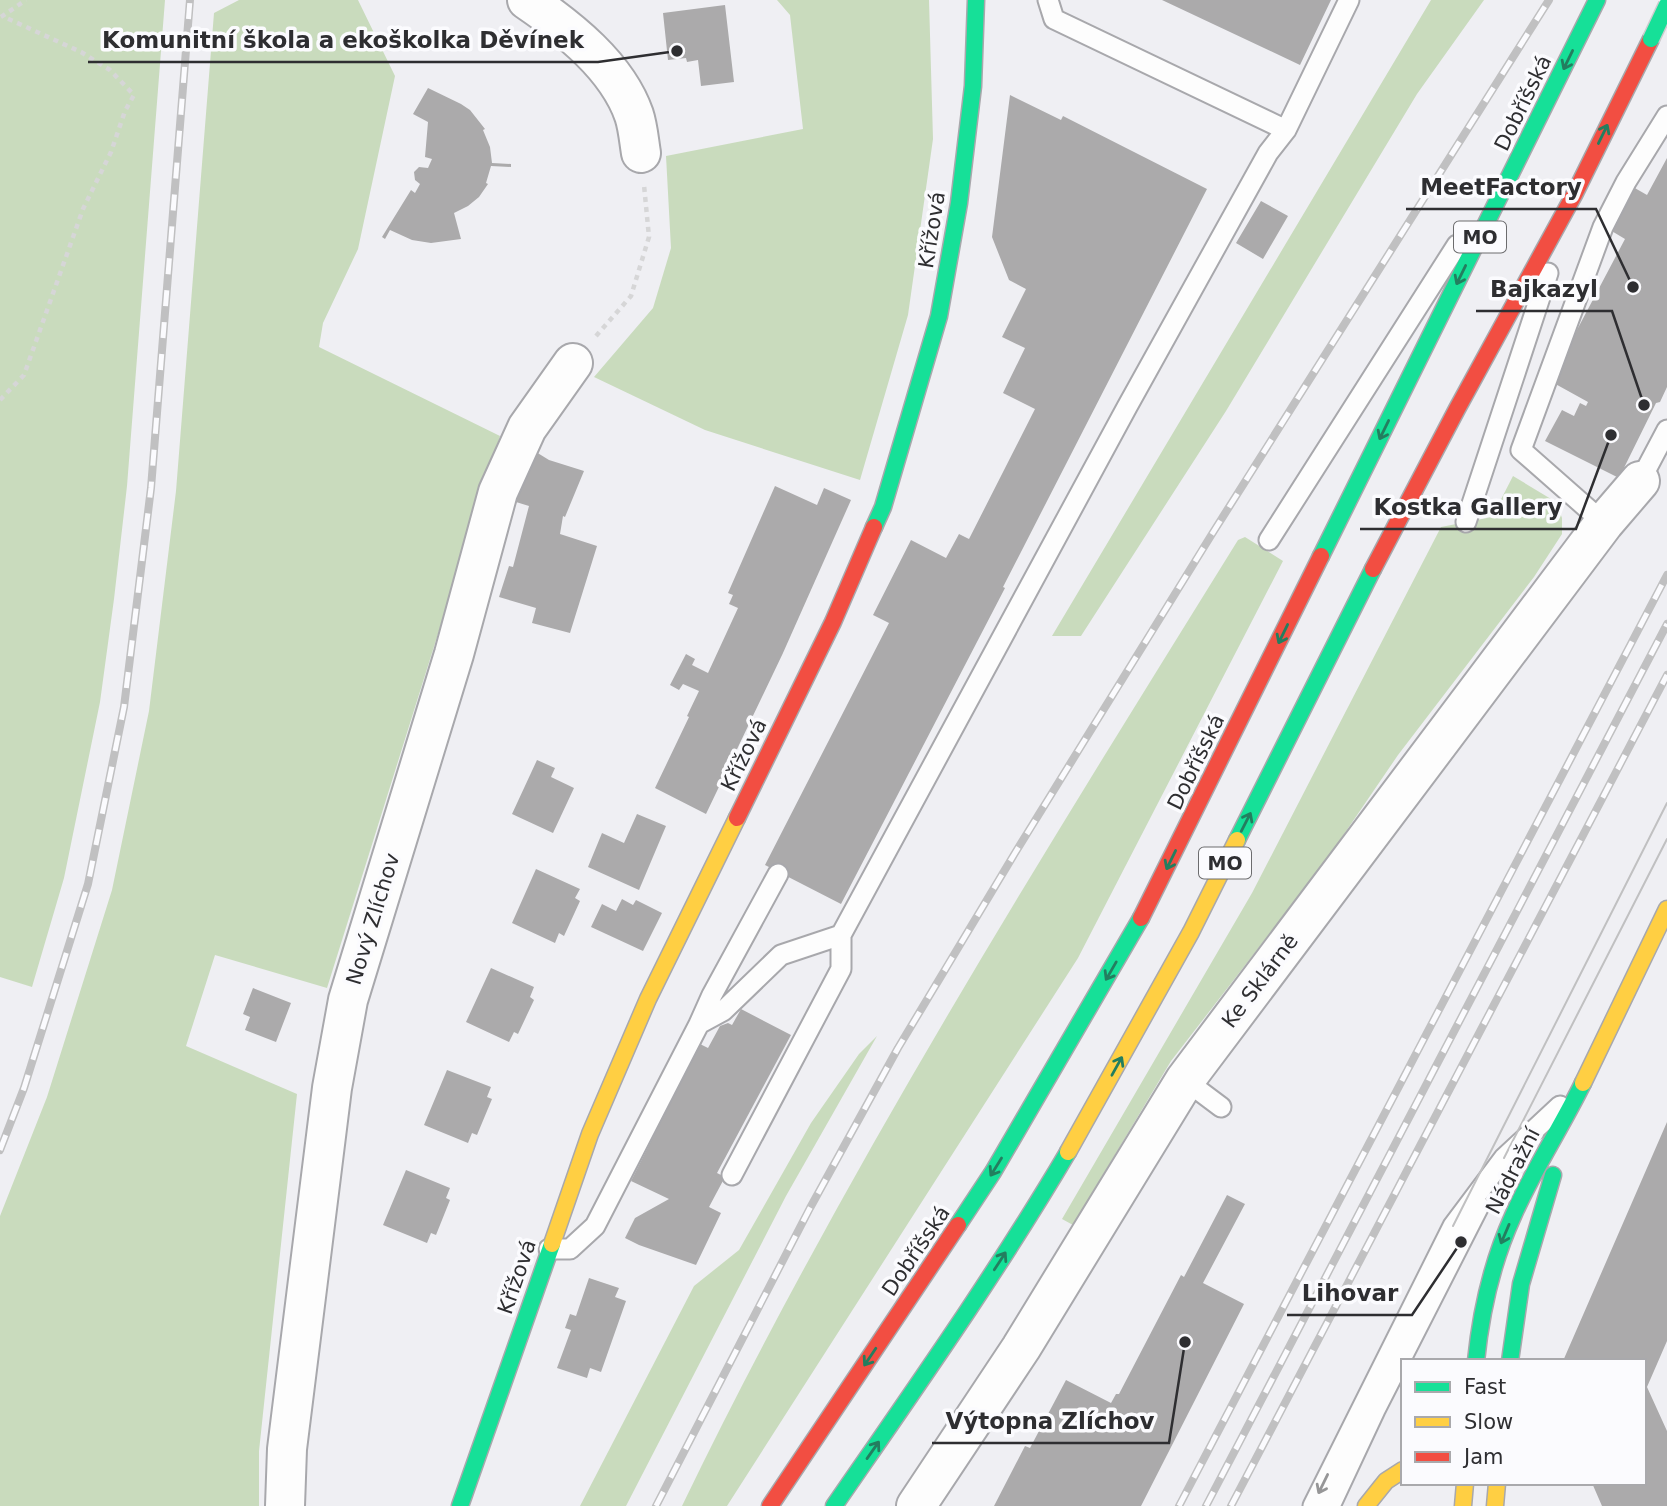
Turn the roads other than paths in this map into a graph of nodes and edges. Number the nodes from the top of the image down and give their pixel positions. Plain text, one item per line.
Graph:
1 (527, 0) edge
2 (976, 0) edge
3 (1048, 0) edge
4 (1349, 0) edge
5 (1597, 0) edge
6 (1667, 5) edge
7 (1546, 104) junction
8 (1667, 116) edge
9 (1286, 130) junction
10 (641, 153) road end
11 (1574, 195) junction
12 (573, 363) road end
13 (1667, 430) edge
14 (1640, 481) joint
15 (1466, 522) dead end
16 (1604, 523) junction
17 (1269, 540) dead end
18 (778, 874) dead end
19 (1667, 909) edge
20 (841, 935) junction
21 (699, 1024) junction
22 (1185, 1080) junction
23 (1582, 1087) junction
24 (1221, 1107) dead end
25 (1504, 1158) junction
26 (732, 1175) dead end
27 (549, 1249) junction
28 (1401, 1359) edge
29 (1401, 1359) edge
30 (1476, 1359) edge
31 (1510, 1359) edge
32 (1401, 1471) edge
33 (1465, 1485) edge
34 (1497, 1485) edge
35 (285, 1506) edge
36 (460, 1506) edge
37 (770, 1506) edge
38 (834, 1506) edge
39 (916, 1506) edge
40 (1312, 1506) edge
41 (1329, 1506) edge
42 (1366, 1506) edge
43 (1463, 1506) edge
44 (1495, 1506) edge

1 - 10 street
2 - 27 main road, Křížová
3 - 9 lane
4 - 9 lane
5 -> 7 main road, Dobříšská / MO
11 -> 6 main road, MO, bridge
7 - 17 lane
7 -> 37 main road, Dobříšská / MO
8 - 16 lane
9 - 20 lane
11 - 15 lane
38 -> 11 main road, MO
12 - 35 street, Nový Zlíchov
13 - 14 lane
14 - 16 street, Ke Sklárně
16 - 22 street, Ke Sklárně
18 - 21 lane
19 - 23 main road, Nádražní
20 - 21 lane
20 - 26 lane
21 - 27 lane
22 - 24 lane
22 - 39 street, Ke Sklárně
23 - 25 lane
23 -> 30 main road, Nádražní
23 - 31 main road, Nádražní
25 - 29 lane
25 -> 40 lane
27 - 36 main road, Křížová
28 - 41 lane
32 - 42 main road
33 - 43 main road
34 - 44 main road

